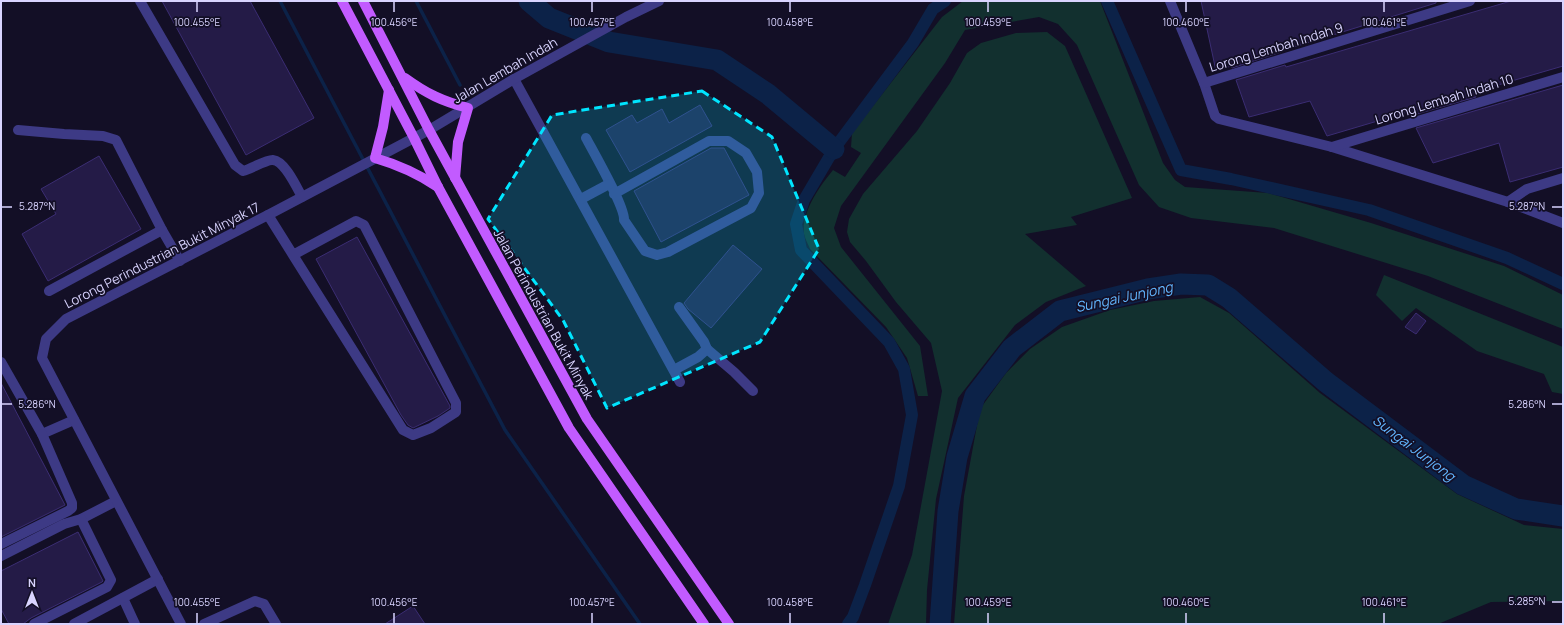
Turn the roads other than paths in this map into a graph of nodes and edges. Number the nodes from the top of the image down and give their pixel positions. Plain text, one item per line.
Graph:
1 (140, 1) edge
2 (342, 1) edge
3 (363, 1) edge
4 (659, 1) edge
5 (1170, 1) edge
6 (1470, 1) edge
7 (403, 77) junction
8 (1563, 77) edge
9 (514, 79) junction
10 (1204, 83) junction
11 (389, 90) junction
12 (468, 108) junction
13 (18, 130) dead end
14 (429, 130) junction
15 (414, 138) junction
16 (586, 138) dead end
17 (1332, 147) junction
18 (368, 161) junction
19 (455, 178) junction
20 (1563, 178) edge
21 (610, 184) junction
22 (438, 187) junction
23 (614, 194) junction
24 (302, 198) junction
25 (581, 199) junction
26 (1508, 202) junction
27 (268, 215) junction
28 (1563, 223) edge
29 (162, 230) junction
30 (293, 255) junction
31 (180, 261) junction
32 (48, 291) dead end
33 (679, 307) dead end
34 (707, 349) junction
35 (1, 362) edge
36 (674, 370) junction
37 (680, 382) dead end
38 (752, 391) dead end
39 (74, 420) junction
40 (42, 434) junction
41 (116, 501) junction
42 (81, 519) junction
43 (1, 544) edge
44 (1, 556) edge
45 (158, 579) junction
46 (122, 598) junction
47 (34, 624) edge
48 (74, 624) edge
49 (135, 624) edge
50 (181, 624) edge
51 (204, 624) edge
52 (276, 624) edge
53 (704, 624) edge
54 (729, 624) edge

1 - 24 street
2 - 11 main road
3 - 7 main road, Jalan Perindustrian Bukit Minyak
4 - 9 street, Jalan Lembah Indah
5 - 10 street
6 - 10 street, Lorong Lembah Indah 9
7 - 12 main road
7 - 14 main road, Jalan Perindustrian Bukit Minyak
8 - 17 street, Lorong Lembah Indah 10
9 - 12 street, Jalan Lembah Indah
9 - 25 street
10 - 17 street
11 - 15 main road
11 - 18 main road
12 - 14 street, Jalan Lembah Indah
12 - 19 main road
13 - 29 street
14 - 15 street, Lorong Perindustrian Bukit Minyak 17
14 - 19 main road, Jalan Perindustrian Bukit Minyak
15 - 18 street, Lorong Perindustrian Bukit Minyak 17
15 - 22 main road
16 - 21 street
17 - 26 street
18 - 22 main road
18 - 24 street, Lorong Perindustrian Bukit Minyak 17
19 - 54 main road, Jalan Perindustrian Bukit Minyak
20 - 26 street
21 - 23 street
21 - 25 street
22 - 53 main road
23 - 23 street
24 - 27 street, Lorong Perindustrian Bukit Minyak 17
25 - 36 street
26 - 28 street
27 - 30 street
27 - 31 street, Lorong Perindustrian Bukit Minyak 17
29 - 31 street
29 - 32 street
30 - 30 street
31 - 39 street, Lorong Perindustrian Bukit Minyak 17
33 - 34 street
34 - 36 street
34 - 38 street
35 - 40 street
36 - 37 street
39 - 40 street
39 - 41 street, Lorong Perindustrian Bukit Minyak 17
40 - 43 street
41 - 42 street
41 - 45 street, Lorong Perindustrian Bukit Minyak 17
42 - 44 street
42 - 47 street
45 - 46 street
45 - 50 street, Lorong Perindustrian Bukit Minyak 17
46 - 48 street
46 - 49 street
51 - 52 street

